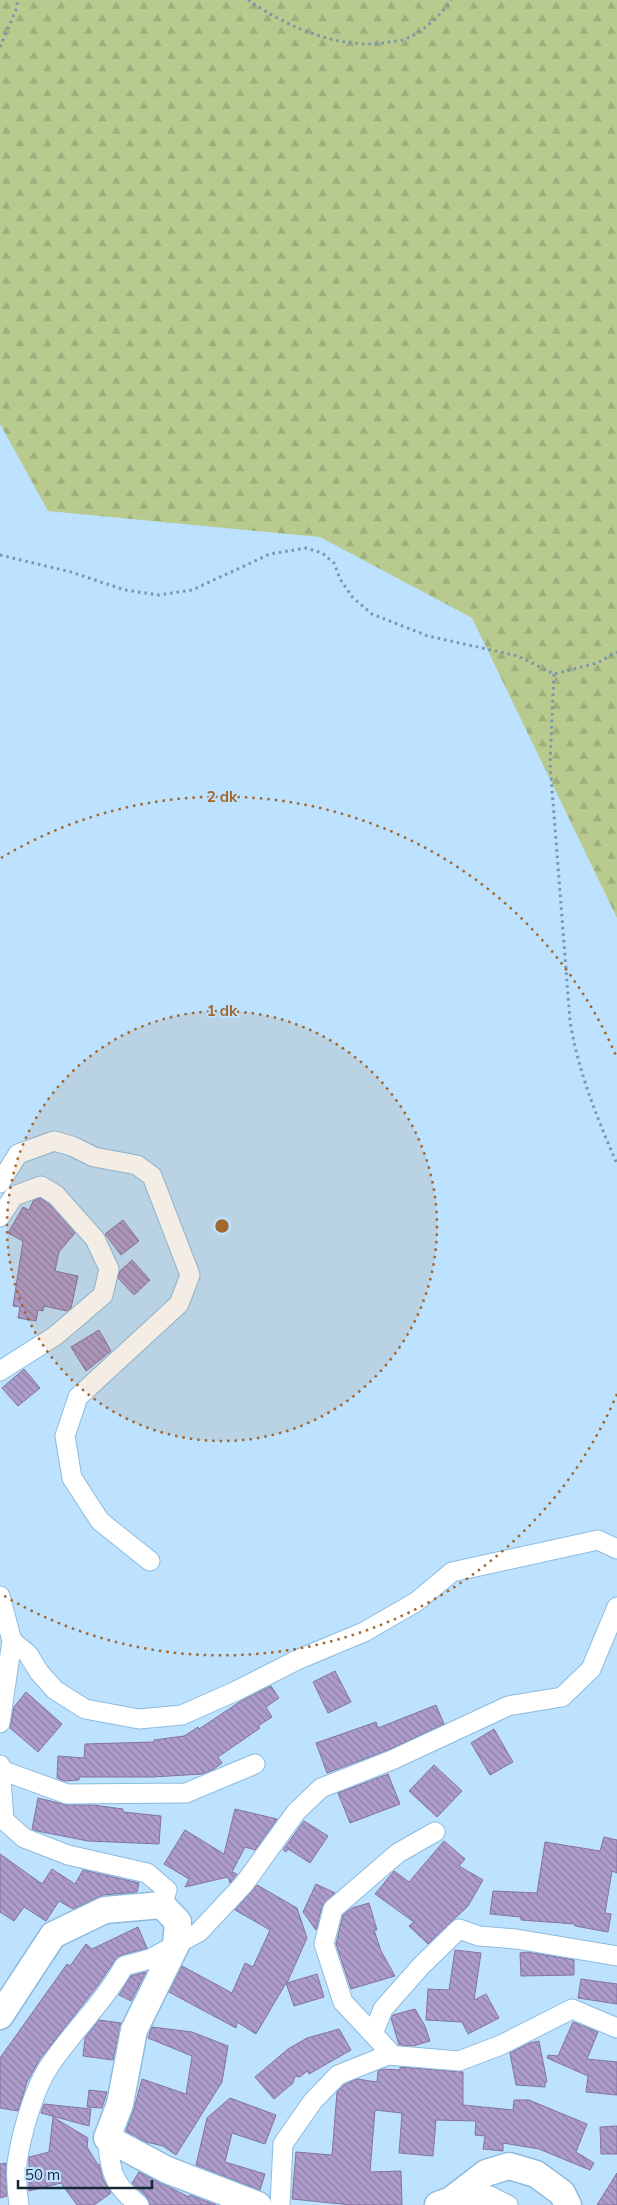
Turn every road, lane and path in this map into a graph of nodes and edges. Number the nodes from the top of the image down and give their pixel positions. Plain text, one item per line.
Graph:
1 (18, 0) edge
2 (248, 0) edge
3 (451, 0) edge
4 (0, 47) edge
5 (0, 555) edge
6 (617, 652) edge
7 (554, 674) junction
8 (617, 1164) edge
9 (0, 1183) edge
10 (0, 1217) edge
11 (0, 1371) edge
12 (617, 1549) edge
13 (150, 1561) dead end
14 (0, 1596) edge
15 (617, 1607) edge
16 (12, 1641) junction
17 (0, 1724) edge
18 (256, 1764) dead end
19 (0, 1768) edge
20 (435, 1832) dead end
21 (162, 1905) junction
22 (176, 1945) junction
23 (617, 1956) edge
24 (1, 2014) edge
25 (617, 2028) edge
26 (373, 2034) junction
27 (388, 2055) junction
28 (107, 2138) junction
29 (444, 2202) edge
30 (19, 2205) edge
31 (139, 2205) edge
32 (258, 2205) edge
33 (280, 2205) edge
34 (508, 2205) edge
35 (568, 2205) edge

1 - 4 path
2 - 3 path
5 - 7 path
6 - 7 path
7 - 8 path
9 - 13 street
10 - 11 street
12 - 16 street
14 - 16 street
15 - 22 street
16 - 17 street
18 - 19 street
19 - 21 street
20 - 26 street
21 - 22 street
21 - 24 street
22 - 28 street
22 - 30 street
23 - 26 street
25 - 27 street
26 - 27 street
27 - 33 street
28 - 31 street
28 - 32 street
29 - 34 street
29 - 35 street

